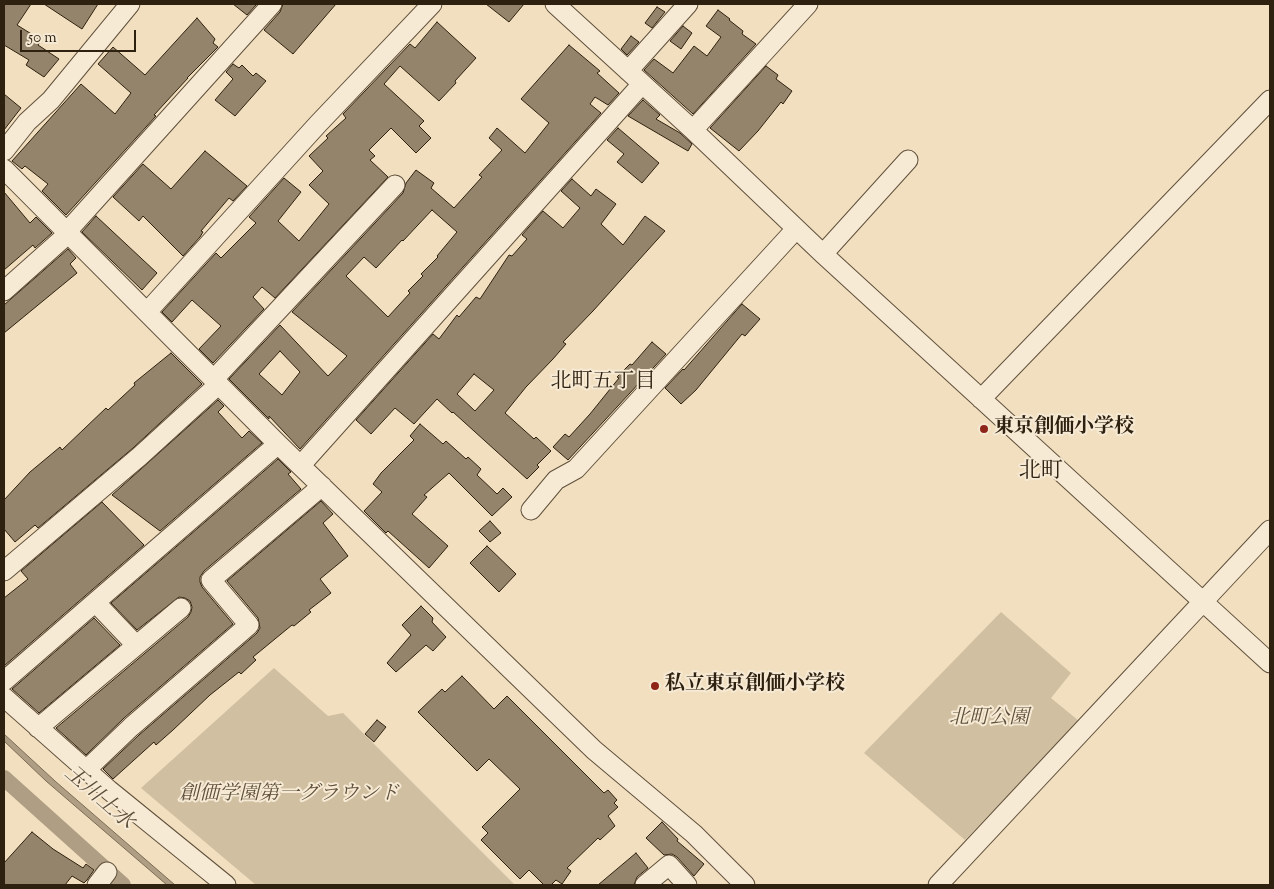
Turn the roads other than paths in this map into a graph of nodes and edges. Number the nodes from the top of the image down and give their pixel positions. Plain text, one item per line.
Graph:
1 (130, 4) edge
2 (272, 4) edge
3 (432, 4) edge
4 (555, 4) edge
5 (688, 4) edge
6 (808, 4) edge
7 (628, 71) junction
8 (642, 84) junction
9 (1270, 100) edge
10 (693, 130) junction
11 (4, 151) edge
12 (908, 160) dead end
13 (4, 169) edge
14 (396, 185) dead end
15 (796, 229) junction
16 (69, 233) junction
17 (823, 254) junction
18 (4, 291) edge
19 (147, 312) junction
20 (216, 382) junction
21 (981, 399) junction
22 (278, 444) junction
23 (300, 465) junction
24 (322, 486) junction
25 (530, 510) dead end
26 (1270, 530) edge
27 (4, 571) edge
28 (1204, 601) junction
29 (96, 603) junction
30 (181, 608) dead end
31 (136, 645) junction
32 (1270, 664) edge
33 (4, 681) edge
34 (4, 697) edge
35 (38, 728) junction
36 (86, 770) junction
37 (226, 885) edge
38 (645, 885) edge
39 (687, 885) edge
40 (745, 885) edge
41 (938, 885) edge

1 - 11 street
2 - 16 street
3 - 19 street
4 - 7 street
5 - 7 street
6 - 10 street
7 - 8 street
8 - 10 street
8 - 23 street
9 - 21 street
10 - 15 street
12 - 17 street
13 - 16 street
14 - 20 street
15 - 17 street
15 - 25 street
16 - 18 street
16 - 19 street
17 - 21 street
19 - 20 street
20 - 22 street
20 - 27 street
21 - 28 street
22 - 23 street
22 - 29 street
23 - 24 street
24 - 36 street
24 - 40 street
26 - 28 street
28 - 32 street
28 - 41 street
29 - 31 street
29 - 33 street
30 - 31 street
31 - 35 street
34 - 35 street
35 - 36 street
36 - 37 street
38 - 39 street

